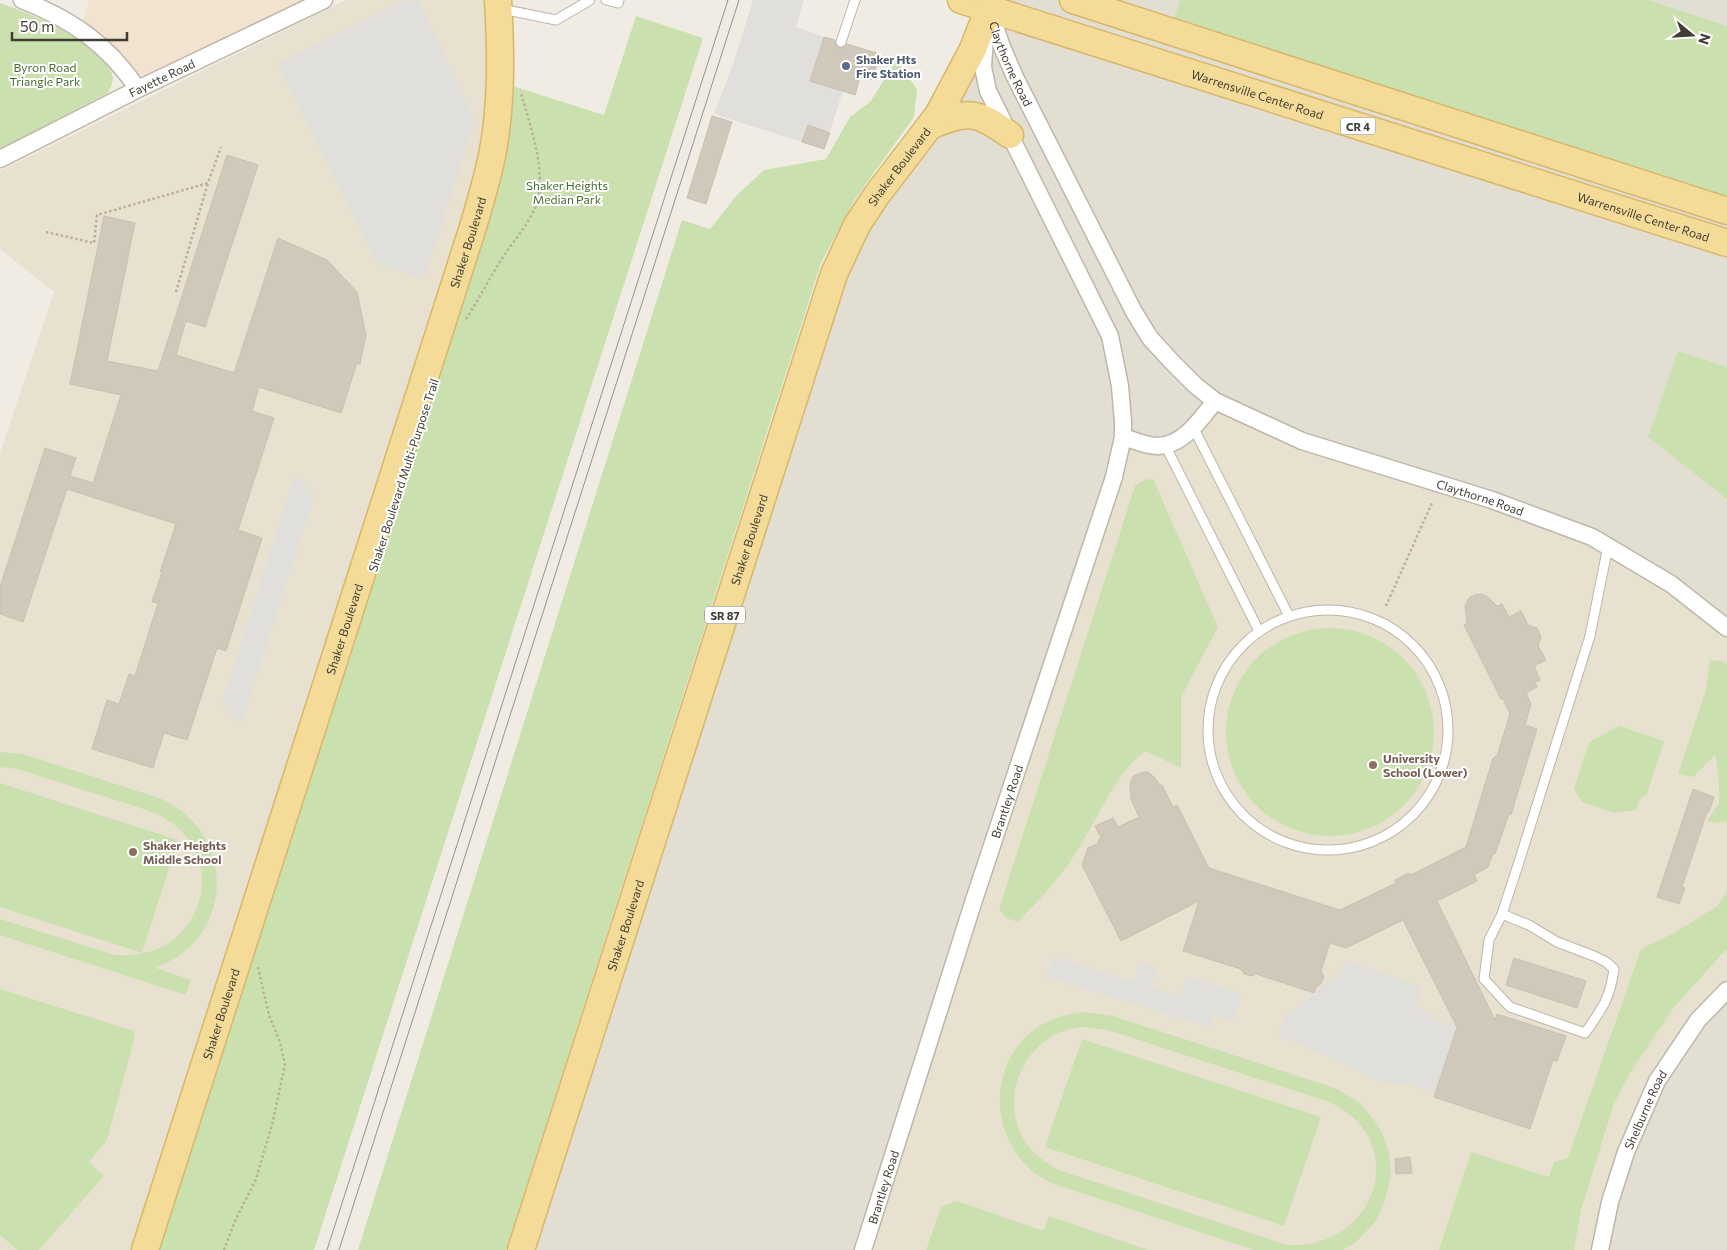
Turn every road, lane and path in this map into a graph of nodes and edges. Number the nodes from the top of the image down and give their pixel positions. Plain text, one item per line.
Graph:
1 (22, 0) edge
2 (324, 0) edge
3 (590, 0) edge
4 (606, 0) edge
5 (619, 0) edge
6 (855, 0) edge
7 (960, 0) edge
8 (1073, 0) edge
9 (498, 4) edge
10 (991, 4) edge
11 (298, 6) edge
12 (841, 42) dead end
13 (138, 90) junction
14 (521, 92) dead end
15 (930, 126) junction
16 (1010, 135) junction
17 (221, 147) dead end
18 (0, 159) edge
19 (208, 183) junction
20 (1727, 211) edge
21 (46, 232) dead end
22 (1727, 243) edge
23 (176, 292) dead end
24 (462, 326) dead end
25 (1113, 348) joint
26 (1215, 402) junction
27 (1193, 427) junction
28 (1123, 437) junction
29 (1165, 445) junction
30 (1432, 503) dead end
31 (1608, 546) junction
32 (1386, 606) dead end
33 (1288, 614) junction
34 (1727, 628) edge
35 (1259, 631) junction
36 (1502, 914) junction
37 (258, 966) dead end
38 (1727, 990) edge
39 (145, 1250) edge
40 (224, 1250) edge
41 (521, 1250) edge
42 (863, 1250) edge
43 (1600, 1250) edge

1 - 13 street
2 - 11 street, Fayette Road
3 - 9 lane
4 - 5 lane
6 - 12 lane
7 - 10 main road, Warrensville Center Road / CR 4
8 - 20 main road
9 - 39 main road, Shaker Boulevard
10 - 15 main road, Shaker Boulevard / SR 87
10 - 16 street, Claythorne Road
10 - 22 main road, Warrensville Center Road / CR 4
10 - 26 street, Claythorne Road
11 - 13 street, Fayette Road
13 - 18 street, Fayette Road
14 - 24 path
15 - 16 main road
15 - 41 main road, Shaker Boulevard / SR 87
16 - 25 street, Claythorne Road
17 - 19 path
19 - 21 path
19 - 23 path
25 - 28 street, Brantley Road
26 - 27 street
26 - 31 street, Claythorne Road
27 - 29 street
27 - 33 lane
28 - 29 street
28 - 42 street, Brantley Road
29 - 35 lane
30 - 32 path
31 - 34 street, Claythorne Road
31 - 36 lane
33 - 35 lane
33 - 35 lane
36 - 36 lane
37 - 40 path
38 - 43 street, Shelburne Road

